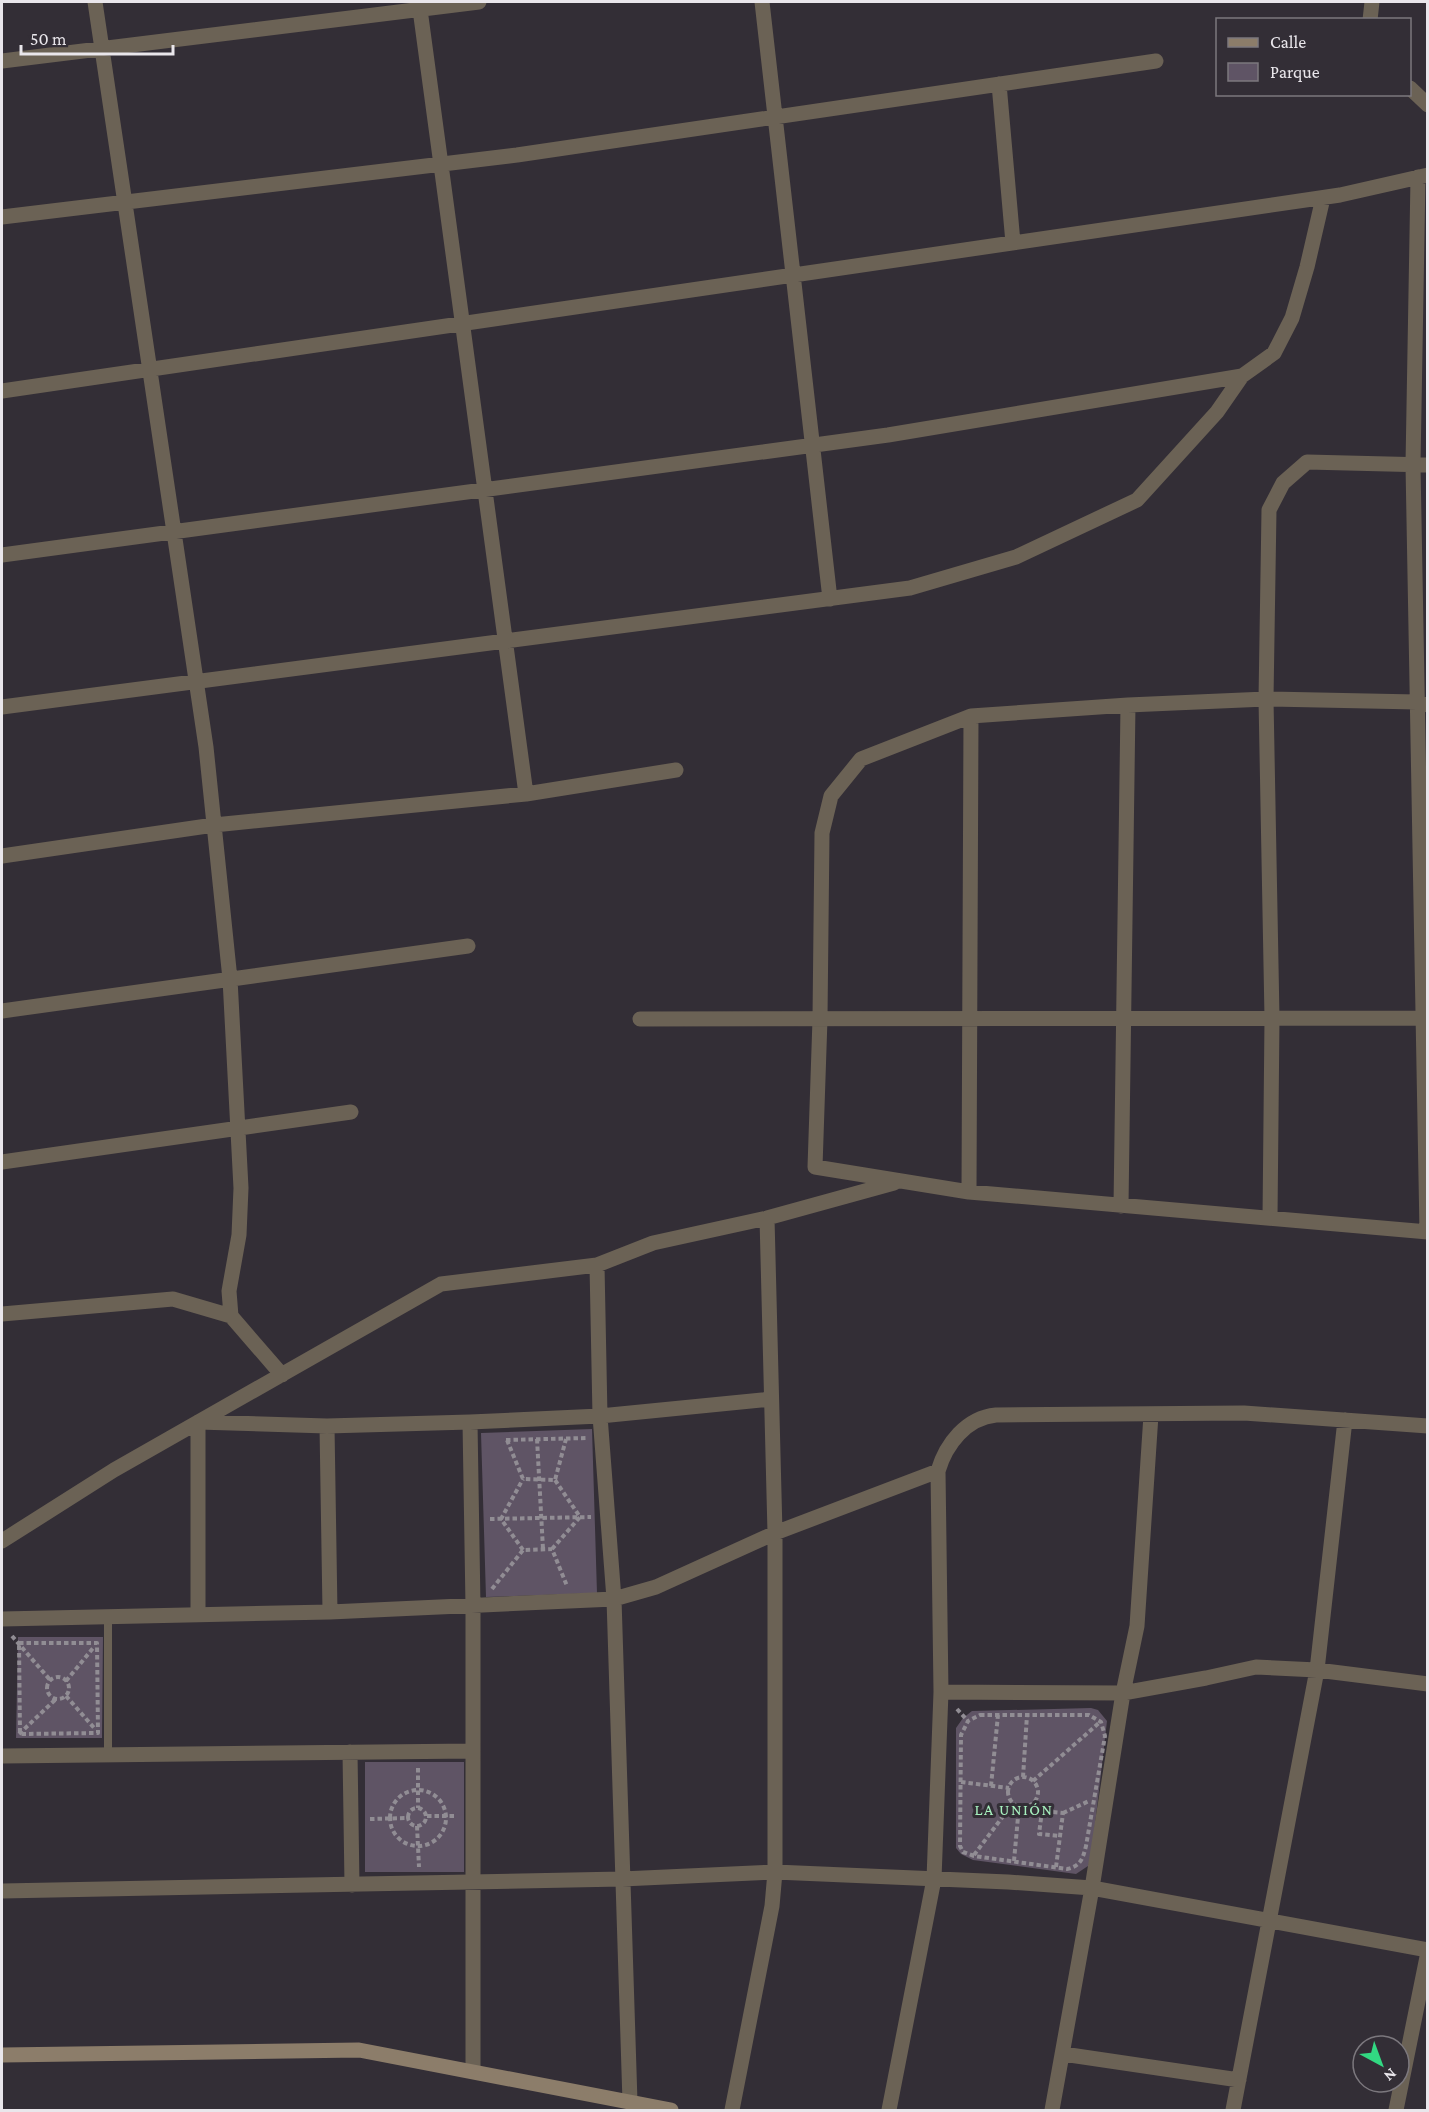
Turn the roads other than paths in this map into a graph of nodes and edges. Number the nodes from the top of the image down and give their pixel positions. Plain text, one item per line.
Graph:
1 (95, 2) edge
2 (479, 2) edge
3 (762, 2) edge
4 (1372, 2) edge
5 (419, 5) edge
6 (1370, 18) edge
7 (102, 48) junction
8 (2, 61) edge
9 (1156, 61) dead end
10 (999, 84) junction
11 (1411, 89) edge
12 (1428, 105) edge
13 (775, 117) junction
14 (440, 164) junction
15 (1423, 176) edge
16 (1323, 198) junction
17 (125, 202) junction
18 (2, 217) edge
19 (1013, 243) junction
20 (793, 275) junction
21 (462, 324) junction
22 (150, 369) junction
23 (1242, 376) junction
24 (2, 391) edge
25 (813, 445) junction
26 (1420, 465) edge
27 (485, 490) junction
28 (174, 532) junction
29 (2, 555) edge
30 (830, 599) junction
31 (506, 641) junction
32 (196, 681) junction
33 (1266, 699) junction
34 (1422, 704) edge
35 (1128, 705) junction
36 (2, 707) edge
37 (971, 716) junction
38 (676, 770) dead end
39 (526, 794) junction
40 (214, 825) junction
41 (2, 856) edge
42 (468, 946) dead end
43 (230, 979) junction
44 (2, 1011) edge
45 (970, 1018) junction
46 (1124, 1018) junction
47 (1272, 1018) junction
48 (1425, 1018) edge
49 (640, 1019) dead end
50 (820, 1019) junction
51 (351, 1112) dead end
52 (238, 1128) junction
53 (2, 1162) edge
54 (900, 1181) junction
55 (969, 1192) junction
56 (1121, 1206) junction
57 (767, 1218) junction
58 (1270, 1218) junction
59 (1427, 1232) edge
60 (597, 1265) junction
61 (2, 1314) edge
62 (231, 1316) junction
63 (282, 1375) junction
64 (771, 1399) junction
65 (1151, 1415) junction
66 (600, 1416) junction
67 (1346, 1420) junction
68 (198, 1422) junction
69 (470, 1422) junction
70 (327, 1426) junction
71 (1428, 1426) edge
72 (938, 1471) junction
73 (775, 1533) junction
74 (2, 1541) edge
75 (614, 1599) junction
76 (473, 1606) junction
77 (330, 1612) junction
78 (198, 1615) junction
79 (108, 1617) junction
80 (4, 1625) edge
81 (1317, 1670) junction
82 (1428, 1684) edge
83 (941, 1692) junction
84 (1123, 1693) junction
85 (473, 1751) junction
86 (350, 1752) junction
87 (108, 1755) junction
88 (2, 1756) edge
89 (775, 1872) junction
90 (934, 1879) junction
91 (622, 1880) junction
92 (473, 1883) junction
93 (352, 1885) junction
94 (1092, 1888) junction
95 (2, 1891) edge
96 (1269, 1919) junction
97 (1428, 1951) edge
98 (1063, 2054) junction
99 (2, 2055) edge
100 (472, 2071) junction
101 (1239, 2080) junction
102 (630, 2102) junction
103 (671, 2110) edge
104 (732, 2110) edge
105 (889, 2110) edge
106 (1052, 2110) edge
107 (1233, 2110) edge
108 (1395, 2110) edge

1 - 7 street
2 - 5 street
3 - 13 street
4 - 6 street
5 - 7 street
5 - 14 street
7 - 8 street
7 - 17 street
9 - 10 street
10 - 13 street
10 - 19 street
11 - 12 street
13 - 14 street
13 - 20 street
14 - 17 street
14 - 21 street
15 - 16 street
15 - 26 street
16 - 19 street
16 - 23 street
17 - 18 street
17 - 22 street
19 - 20 street
20 - 21 street
20 - 25 street
21 - 22 street
21 - 27 street
22 - 24 street
22 - 28 street
23 - 25 street
23 - 30 street
25 - 27 street
25 - 30 street
26 - 33 street
26 - 34 street
27 - 28 street
27 - 31 street
28 - 29 street
28 - 32 street
30 - 31 street
31 - 32 street
31 - 39 street
32 - 36 street
32 - 40 street
33 - 34 street
33 - 35 street
33 - 47 street
34 - 48 street
35 - 37 street
35 - 46 street
37 - 45 street
37 - 50 street
38 - 39 street
39 - 40 street
40 - 41 street
40 - 43 street
42 - 43 street
43 - 44 street
43 - 52 street
45 - 46 street
45 - 50 street
45 - 55 street
46 - 47 street
46 - 56 street
47 - 48 street
47 - 58 street
48 - 59 street
49 - 50 street
50 - 54 street
51 - 52 street
52 - 53 street
52 - 62 street
54 - 55 street
54 - 57 street
55 - 56 street
56 - 58 street
57 - 60 street
57 - 64 street
58 - 59 street
60 - 63 street
60 - 66 street
61 - 62 street
62 - 63 street
63 - 68 street
64 - 66 street
64 - 73 street
65 - 67 street
65 - 72 street
65 - 84 street
66 - 69 street
66 - 75 street
67 - 71 street
67 - 81 street
68 - 70 street
68 - 74 street
68 - 78 street
69 - 70 street
69 - 76 street
70 - 77 street
72 - 73 street
72 - 83 street
73 - 75 street
73 - 89 street
75 - 76 street
75 - 91 street
76 - 77 street
76 - 85 street
77 - 78 street
78 - 79 street
79 - 80 street
79 - 87 lane
81 - 82 street
81 - 84 street
81 - 96 street
83 - 84 street
83 - 90 street
84 - 94 street
85 - 86 street
85 - 92 street
86 - 87 street
86 - 93 street
87 - 88 street
89 - 90 street
89 - 91 street
89 - 104 street
90 - 94 street
90 - 105 street
91 - 92 street
91 - 102 street
92 - 93 street
92 - 100 street
93 - 95 street
94 - 96 street
94 - 98 street
96 - 97 street
96 - 101 street
97 - 108 street
98 - 101 street
98 - 106 street
99 - 100 street
100 - 102 street
101 - 107 street
102 - 103 street

